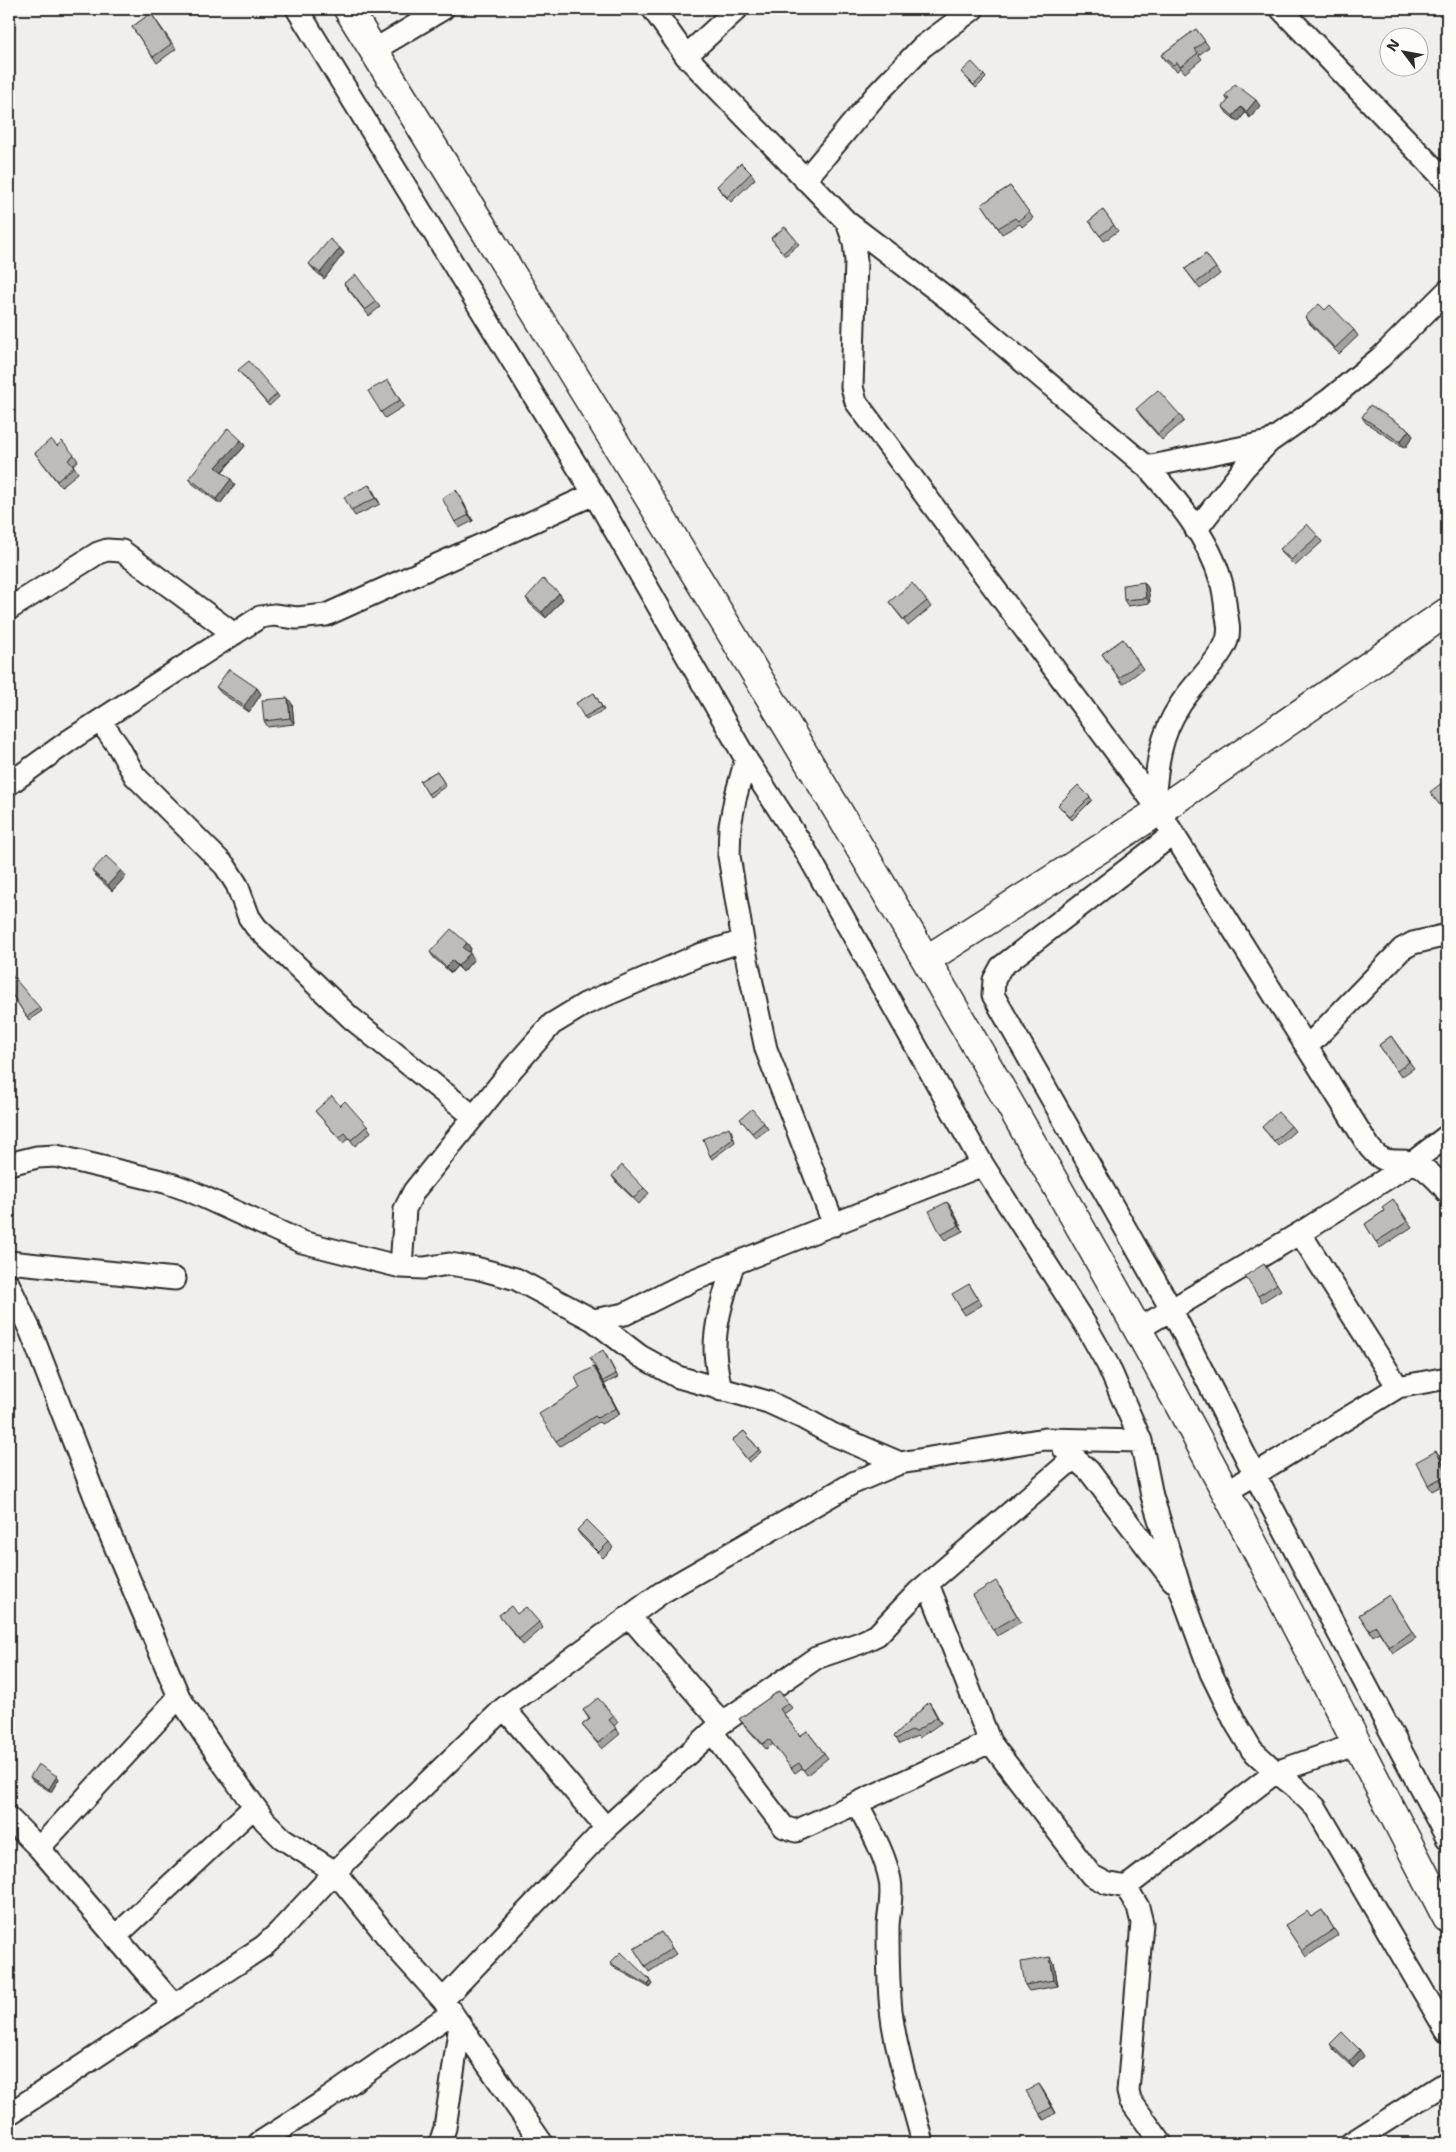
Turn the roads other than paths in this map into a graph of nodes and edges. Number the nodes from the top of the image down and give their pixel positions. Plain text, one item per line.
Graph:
1 (296, 9) edge
2 (348, 9) edge
3 (443, 9) edge
4 (652, 9) edge
5 (737, 9) edge
6 (973, 9) edge
7 (1281, 9) edge
8 (374, 50) junction
9 (686, 56) junction
10 (805, 180) junction
11 (1447, 182) edge
12 (847, 222) junction
13 (1447, 291) edge
14 (1269, 442) junction
15 (1147, 467) junction
16 (594, 494) junction
17 (1196, 530) junction
18 (10, 606) edge
19 (1447, 612) edge
20 (234, 634) junction
21 (100, 721) junction
22 (746, 760) junction
23 (9, 784) edge
24 (1162, 816) junction
25 (1447, 935) edge
26 (743, 941) junction
27 (926, 960) junction
28 (1307, 1047) junction
29 (473, 1116) junction
30 (1447, 1136) edge
31 (1413, 1162) junction
32 (9, 1164) edge
33 (983, 1164) junction
34 (1447, 1192) edge
35 (834, 1225) junction
36 (1300, 1233) junction
37 (9, 1262) edge
38 (733, 1264) junction
39 (401, 1267) junction
40 (175, 1279) dead end
41 (9, 1289) edge
42 (1171, 1309) junction
43 (593, 1320) junction
44 (1137, 1330) junction
45 (1447, 1378) edge
46 (1398, 1387) junction
47 (721, 1390) junction
48 (1045, 1439) junction
49 (1141, 1441) junction
50 (1075, 1457) junction
51 (900, 1463) junction
52 (1255, 1475) junction
53 (1226, 1492) junction
54 (928, 1584) junction
55 (1180, 1591) junction
56 (629, 1616) junction
57 (179, 1697) junction
58 (504, 1708) junction
59 (717, 1727) junction
60 (990, 1742) junction
61 (1356, 1744) junction
62 (1276, 1772) junction
63 (857, 1803) junction
64 (254, 1807) junction
65 (9, 1818) edge
66 (606, 1828) junction
67 (1447, 1838) edge
68 (39, 1848) junction
69 (335, 1872) junction
70 (1126, 1887) junction
71 (1447, 1918) edge
72 (116, 1936) junction
73 (174, 2005) junction
74 (452, 2012) junction
75 (1447, 2032) edge
76 (1447, 2082) edge
77 (9, 2114) edge
78 (259, 2143) edge
79 (440, 2143) edge
80 (542, 2143) edge
81 (923, 2143) edge
82 (1161, 2143) edge
83 (1351, 2143) edge

1 - 16 street
2 - 8 main road
3 - 8 street
4 - 9 street
5 - 9 street
6 - 10 street
7 - 11 street
8 - 27 main road
9 - 10 street
10 - 12 street
12 - 15 street
12 - 24 street
13 - 14 street
14 - 15 street
14 - 17 street
15 - 17 street
16 - 20 street
16 - 22 street
17 - 24 street
18 - 20 street
19 - 24 main road
20 - 21 street
21 - 23 street
21 - 29 street
22 - 26 street
22 - 33 street
24 - 27 main road
24 - 28 street
24 - 42 street
25 - 28 street
26 - 29 street
26 - 35 street
27 - 44 main road
28 - 31 street
29 - 39 street
30 - 31 street
31 - 34 street
31 - 36 street
32 - 39 street
33 - 35 street
33 - 49 street
35 - 38 street
36 - 42 street
36 - 46 street
37 - 40 street
38 - 43 street
38 - 47 street
39 - 43 street
41 - 57 street
42 - 44 street
42 - 52 street
43 - 47 street
44 - 53 main road
45 - 46 street
46 - 52 street
47 - 51 street
48 - 49 street
48 - 50 street
48 - 51 street
49 - 55 street
50 - 54 street
50 - 55 street
51 - 56 street
52 - 53 street
52 - 67 street
53 - 61 main road
54 - 59 street
54 - 60 street
55 - 62 street
56 - 58 street
56 - 59 street
57 - 64 street
57 - 68 street
58 - 66 street
58 - 69 street
59 - 63 street
59 - 66 street
60 - 63 street
60 - 70 street
61 - 62 street
61 - 71 main road
62 - 70 street
62 - 75 street
63 - 81 street
64 - 69 street
64 - 72 street
65 - 68 street
66 - 74 street
68 - 72 street
69 - 73 street
69 - 74 street
70 - 82 street
72 - 73 street
73 - 77 street
74 - 78 street
74 - 79 street
74 - 80 street
76 - 83 street

